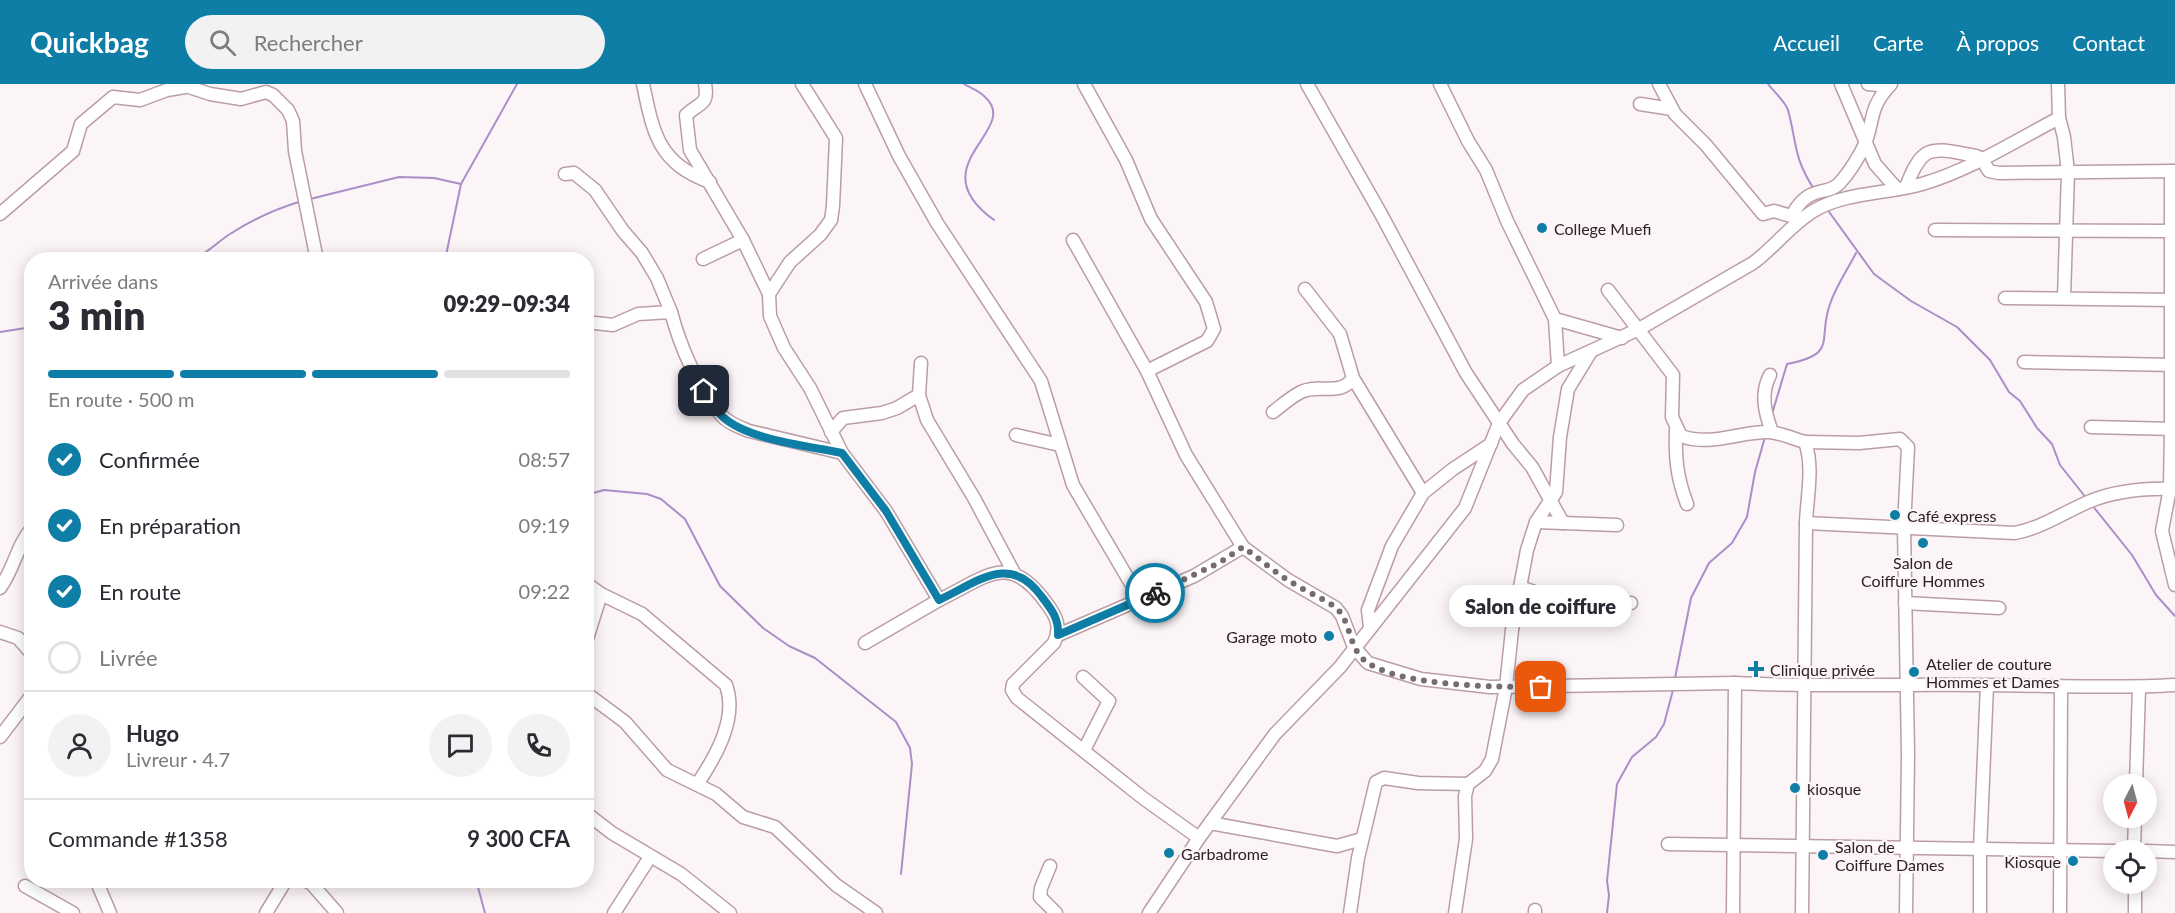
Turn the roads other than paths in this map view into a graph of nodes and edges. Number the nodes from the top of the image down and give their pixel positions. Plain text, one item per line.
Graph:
1 (643, 84) edge
2 (705, 84) edge
3 (802, 84) edge
4 (865, 84) edge
5 (1084, 84) edge
6 (1307, 84) edge
7 (1440, 84) edge
8 (1659, 84) edge
9 (1840, 84) edge
10 (1868, 84) edge
11 (2058, 84) edge
12 (183, 85) edge
13 (1890, 85) edge
14 (1640, 104) dead end
15 (1672, 109) junction
16 (2059, 118) junction
17 (1865, 141) junction
18 (1982, 158) junction
19 (2173, 171) edge
20 (2068, 172) junction
21 (565, 174) dead end
22 (710, 182) junction
23 (1901, 188) junction
24 (0, 214) edge
25 (1796, 217) junction
26 (1935, 230) dead end
27 (2065, 230) junction
28 (2173, 231) edge
29 (743, 240) junction
30 (1073, 240) dead end
31 (315, 252) edge
32 (703, 259) dead end
33 (1305, 289) dead end
34 (1608, 290) dead end
35 (769, 294) junction
36 (2005, 298) dead end
37 (2064, 298) junction
38 (2173, 300) edge
39 (671, 312) junction
40 (1555, 319) junction
41 (594, 323) edge
42 (1639, 329) junction
43 (1622, 338) junction
44 (1590, 352) junction
45 (2024, 362) dead end
46 (921, 363) dead end
47 (2172, 365) edge
48 (1558, 366) junction
49 (1148, 371) junction
50 (1770, 375) dead end
51 (1353, 378) junction
52 (919, 394) junction
53 (1273, 412) dead end
54 (1499, 423) junction
55 (2091, 427) dead end
56 (2173, 429) edge
57 (1676, 430) junction
58 (831, 432) junction
59 (1772, 432) junction
60 (1016, 435) dead end
61 (1805, 442) junction
62 (1491, 444) junction
63 (1060, 445) junction
64 (842, 453) junction
65 (2172, 488) edge
66 (1424, 493) junction
67 (1550, 502) junction
68 (1687, 504) dead end
69 (1536, 522) junction
70 (1563, 523) junction
71 (1806, 523) junction
72 (1617, 525) dead end
73 (1904, 527) junction
74 (24, 537) edge
75 (1243, 547) junction
76 (1014, 573) junction
77 (2175, 585) edge
78 (1520, 587) junction
79 (0, 588) edge
80 (594, 589) edge
81 (601, 594) junction
82 (1145, 597) junction
83 (939, 600) junction
84 (1631, 603) dead end
85 (1905, 603) junction
86 (1999, 608) dead end
87 (594, 616) edge
88 (1370, 628) junction
89 (0, 632) edge
90 (1058, 635) junction
91 (865, 643) dead end
92 (24, 645) edge
93 (1354, 647) junction
94 (1083, 677) dead end
95 (1736, 683) junction
96 (1906, 684) junction
97 (1988, 685) junction
98 (2175, 685) edge
99 (1804, 686) junction
100 (1506, 687) junction
101 (2061, 688) junction
102 (2139, 688) junction
103 (594, 699) edge
104 (24, 706) edge
105 (0, 737) edge
106 (1084, 750) junction
107 (2136, 774) edge
108 (698, 783) junction
109 (1468, 783) junction
110 (594, 818) edge
111 (1210, 823) junction
112 (1199, 838) junction
113 (1362, 839) junction
114 (1668, 844) dead end
115 (1734, 846) junction
116 (1802, 848) junction
117 (1907, 850) junction
118 (1980, 850) junction
119 (2060, 850) junction
120 (2103, 851) edge
121 (2157, 851) edge
122 (2175, 852) edge
123 (650, 857) junction
124 (1050, 866) dead end
125 (29, 888) edge
126 (99, 888) edge
127 (281, 888) edge
128 (316, 888) edge
129 (2135, 894) edge
130 (73, 913) edge
131 (110, 913) edge
132 (266, 913) edge
133 (338, 913) edge
134 (614, 913) edge
135 (730, 913) edge
136 (876, 913) edge
137 (1056, 913) edge
138 (1149, 913) edge
139 (1350, 913) edge
140 (1455, 913) edge
141 (1733, 913) edge
142 (1802, 913) edge
143 (1906, 913) edge
144 (1980, 913) edge
145 (2060, 913) edge
146 (2136, 913) edge

1 - 22 street
2 - 22 street
3 - 35 street
4 - 63 street
5 - 49 street
6 - 54 street
7 - 40 street
8 - 15 street
9 - 17 street
10 - 13 street
11 - 16 street
12 - 24 street
12 - 31 street
13 - 17 street
14 - 15 street
15 - 25 street
16 - 18 street
16 - 20 street
17 - 23 street
17 - 25 street
18 - 20 street
18 - 23 street
18 - 23 street
19 - 20 street
19 - 28 street
20 - 27 street
21 - 39 street
22 - 29 street
23 - 25 street
25 - 42 street
26 - 27 street
27 - 28 street
27 - 37 street
28 - 38 street
29 - 32 street
29 - 35 street
30 - 49 street
33 - 51 street
34 - 42 street
35 - 58 street
36 - 37 street
37 - 38 street
38 - 47 street
39 - 41 street
39 - 64 street
40 - 43 street
40 - 48 street
42 - 43 street
42 - 57 street
43 - 44 street
44 - 48 street
44 - 67 street
45 - 47 street
46 - 52 street
47 - 56 street
48 - 54 street
49 - 75 street
50 - 59 street
51 - 53 street
51 - 66 street
52 - 58 street
52 - 76 street
54 - 62 street
54 - 67 street
55 - 56 street
56 - 65 street
57 - 59 street
57 - 68 street
58 - 64 street
59 - 61 street
60 - 63 street
61 - 71 street
61 - 73 street
62 - 66 street
62 - 88 street
63 - 82 street
64 - 83 street
65 - 73 street
65 - 77 street
66 - 88 street
67 - 69 street
67 - 70 street
69 - 70 street
69 - 78 street
70 - 72 street
71 - 73 street
71 - 99 street
73 - 85 street
74 - 79 street
75 - 82 street
75 - 93 street
76 - 83 street
76 - 90 street
78 - 84 street
78 - 100 street
80 - 81 street
81 - 87 street
81 - 108 street
82 - 90 street
83 - 91 street
85 - 86 street
85 - 96 street
88 - 93 street
89 - 92 street
90 - 106 street
93 - 100 street
93 - 111 street
94 - 106 street
95 - 99 street
95 - 100 street
95 - 115 street
96 - 97 street
96 - 99 street
96 - 117 street
97 - 101 street
97 - 118 street
98 - 102 street
99 - 116 street
100 - 109 street
101 - 102 street
101 - 119 street
102 - 107 street
103 - 108 street
104 - 105 street
106 - 112 street
108 - 136 street
109 - 113 street
109 - 140 street
110 - 123 street
111 - 112 street
111 - 113 street
112 - 138 street
113 - 139 street
114 - 115 street
115 - 116 street
115 - 141 street
116 - 117 street
116 - 142 street
117 - 118 street
117 - 143 street
118 - 119 street
118 - 144 street
119 - 120 street
119 - 145 street
121 - 122 street
123 - 134 street
123 - 135 street
124 - 137 street
125 - 130 street
126 - 131 street
127 - 132 street
128 - 133 street
129 - 146 street

